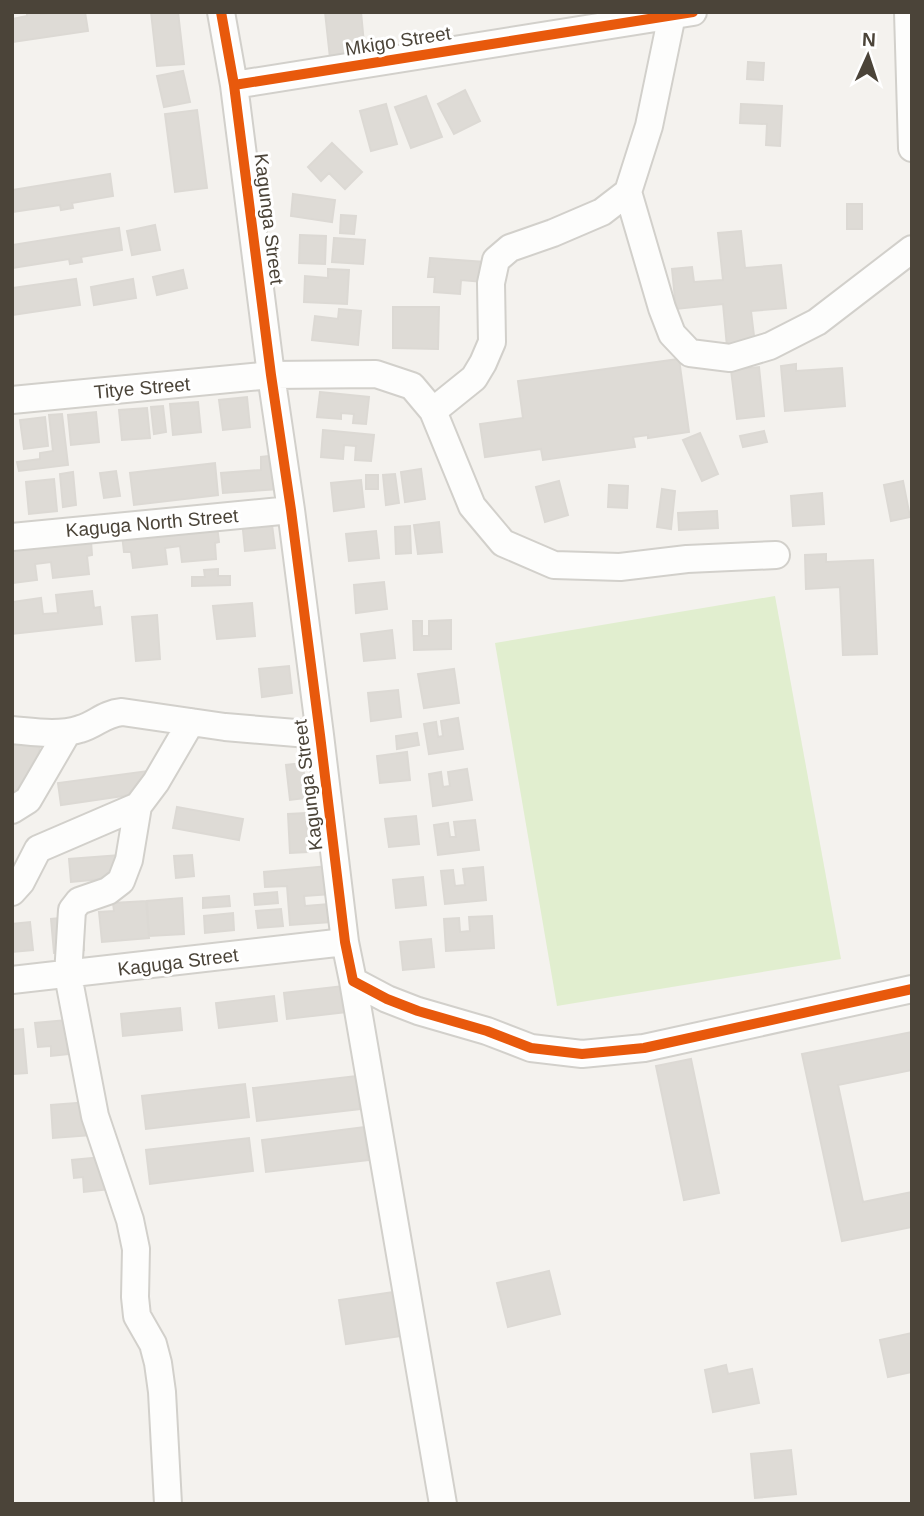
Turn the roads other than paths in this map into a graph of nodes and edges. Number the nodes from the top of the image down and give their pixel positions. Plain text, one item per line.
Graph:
1 (221, 12) edge
2 (908, 12) edge
3 (682, 14) edge
4 (234, 85) junction
5 (912, 148) edge
6 (628, 192) junction
7 (912, 249) edge
8 (271, 375) junction
9 (12, 400) edge
10 (433, 411) junction
11 (291, 510) junction
12 (12, 537) edge
13 (776, 555) dead end
14 (191, 722) junction
15 (12, 730) edge
16 (66, 733) junction
17 (320, 735) junction
18 (138, 806) junction
19 (12, 810) edge
20 (12, 892) edge
21 (345, 942) junction
22 (68, 975) junction
23 (12, 980) edge
24 (353, 981) junction
25 (912, 989) edge
26 (168, 1504) edge
27 (443, 1504) edge

1 - 4 street, Kagunga Street
2 - 5 street
3 - 4 street, Mkigo Street
3 - 6 street
4 - 8 street, Kagunga Street
6 - 7 street
6 - 10 street
8 - 9 street, Titye Street
8 - 10 street, Titye Street
8 - 11 street, Kagunga Street
10 - 13 street, Titye Street
11 - 12 street, Kaguga North Street
11 - 17 street, Kagunga Street
14 - 16 street
14 - 17 street
14 - 18 street
15 - 16 street
16 - 19 street
17 - 21 street, Kagunga Street
18 - 20 street
18 - 22 street
21 - 22 street, Kaguga Street
21 - 24 street, Kagunga Street
22 - 23 street, Kaguga Street
22 - 26 street
24 - 25 street
24 - 27 street, Kagunga Street

